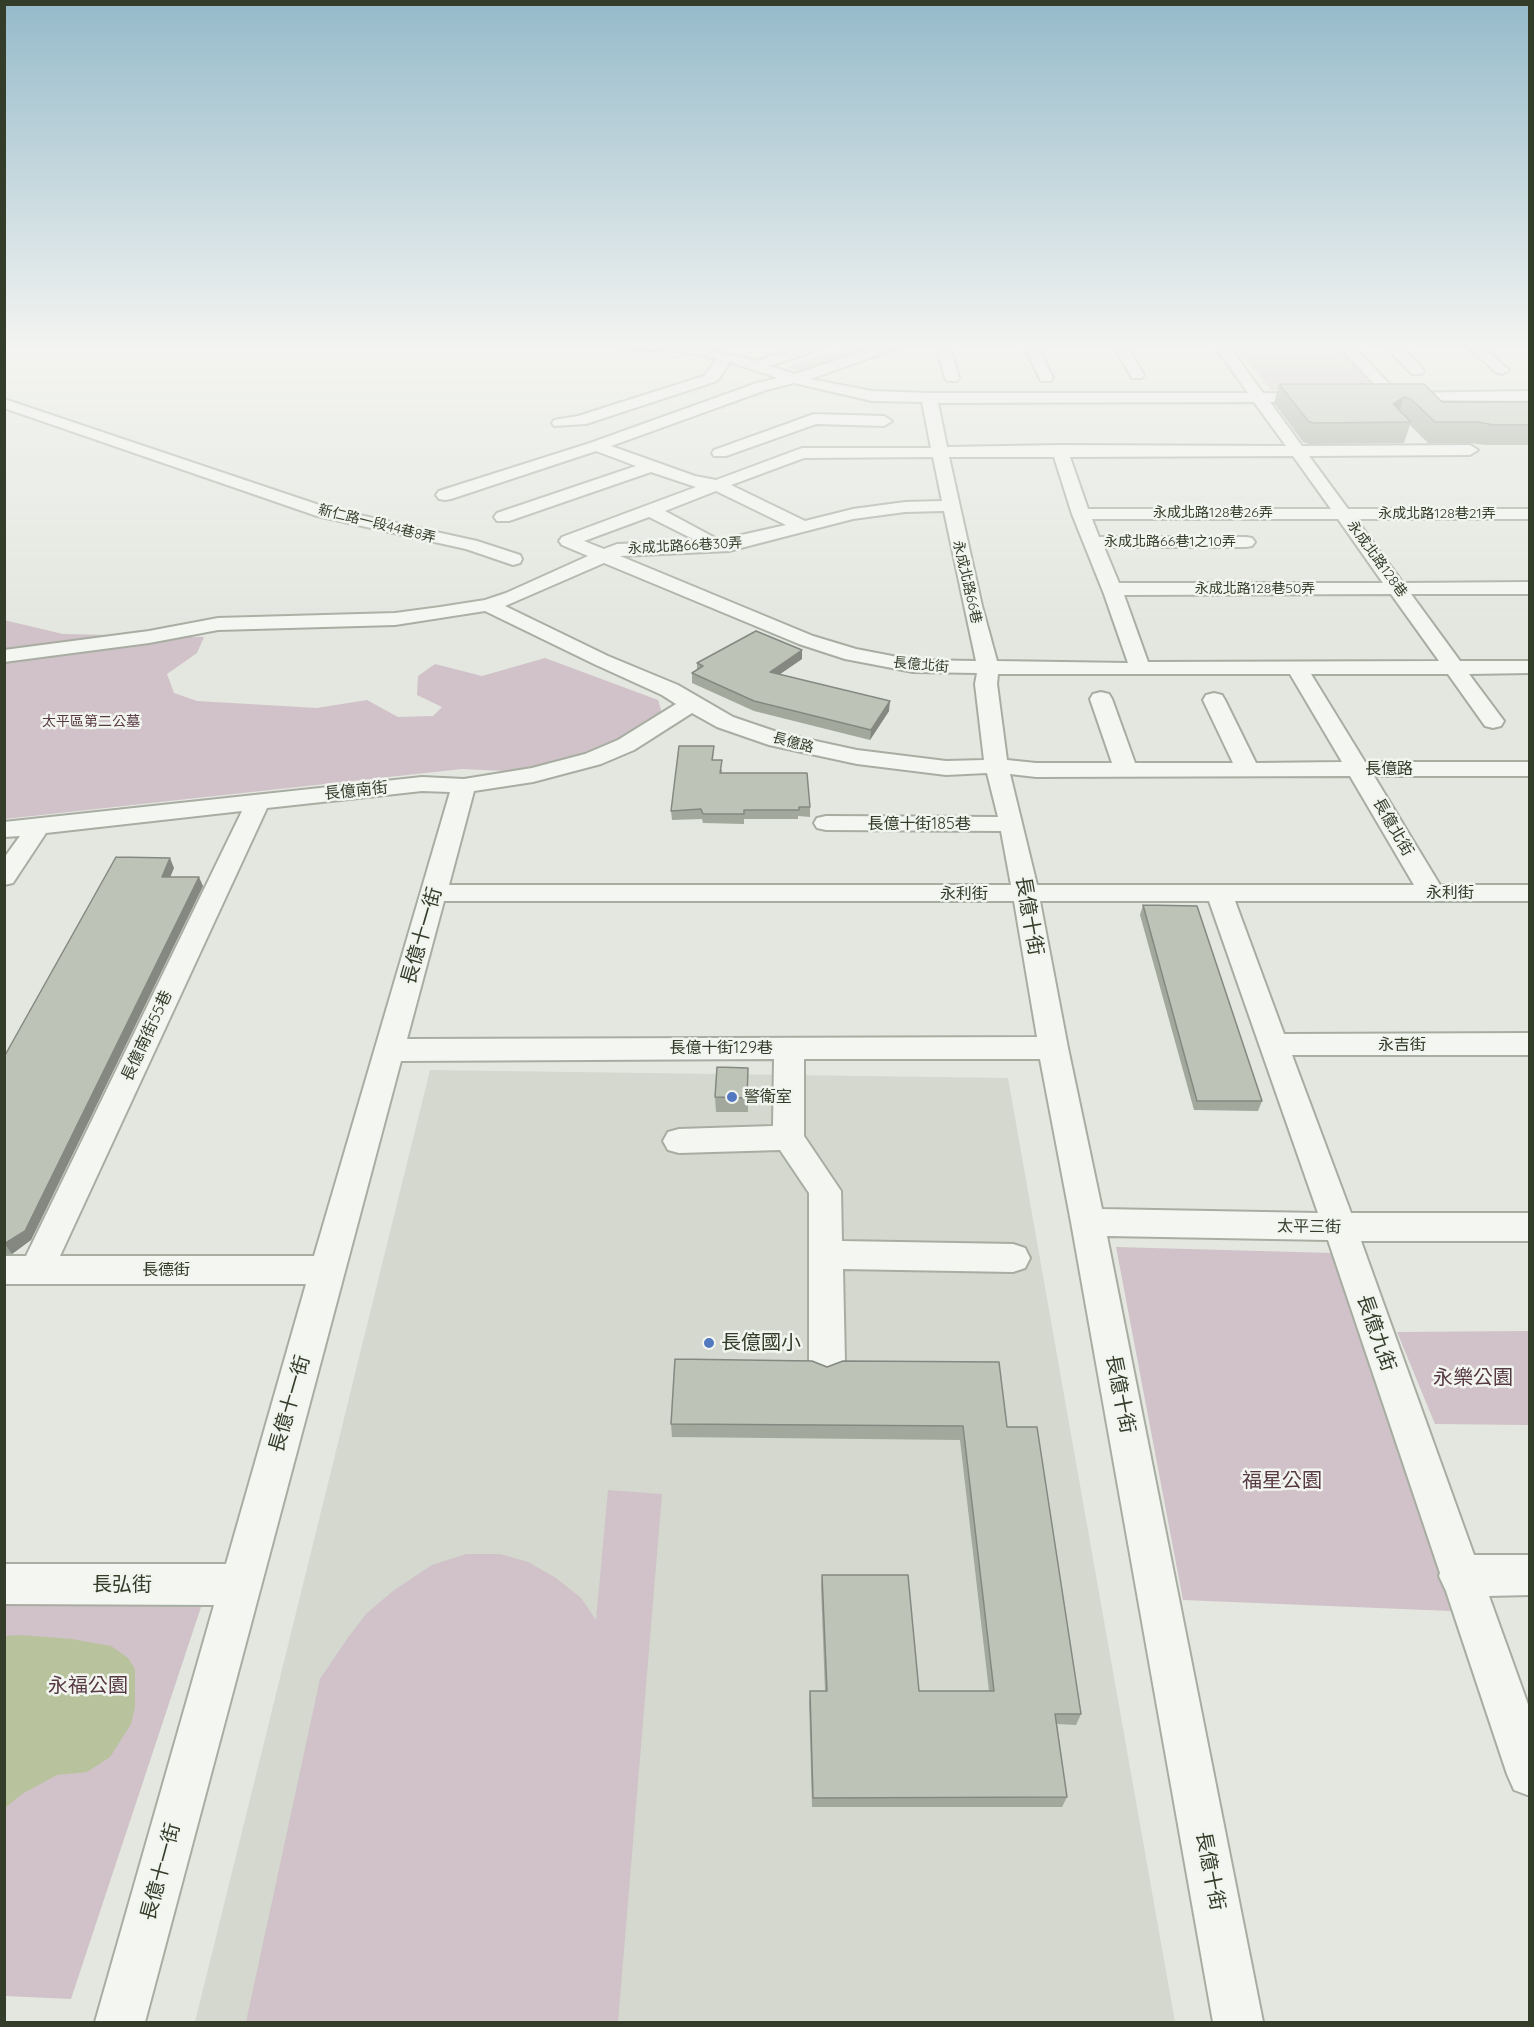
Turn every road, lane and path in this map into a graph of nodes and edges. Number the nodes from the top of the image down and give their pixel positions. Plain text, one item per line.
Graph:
1 (111, 440) edge
2 (614, 440) edge
3 (756, 440) edge
4 (789, 440) edge
5 (939, 440) edge
6 (1291, 440) edge
7 (1412, 440) edge
8 (596, 446) junction
9 (1298, 449) junction
10 (1420, 449) junction
11 (941, 450) junction
12 (1060, 450) junction
13 (1470, 450) edge
14 (720, 453) dead end
15 (820, 453) junction
16 (652, 466) junction
17 (717, 485) junction
18 (445, 495) dead end
19 (951, 506) junction
20 (650, 510) junction
21 (1081, 514) junction
22 (1344, 514) junction
23 (1530, 514) edge
24 (503, 517) dead end
25 (804, 527) junction
26 (711, 541) dead end
27 (1093, 542) junction
28 (1246, 542) dead end
29 (601, 556) junction
30 (513, 559) dead end
31 (1398, 588) junction
32 (1530, 588) edge
33 (1112, 589) junction
34 (488, 605) junction
35 (4, 656) edge
36 (1530, 667) edge
37 (988, 668) junction
38 (1140, 668) junction
39 (1297, 668) junction
40 (1455, 668) junction
41 (1101, 699) dead end
42 (1214, 700) dead end
43 (691, 704) junction
44 (1493, 721) dead end
45 (996, 766) junction
46 (1530, 769) edge
47 (1126, 770) junction
48 (1248, 770) junction
49 (1359, 770) junction
50 (464, 786) junction
51 (258, 802) junction
52 (826, 823) dead end
53 (1011, 824) junction
54 (38, 826) junction
55 (4, 830) edge
56 (4, 877) edge
57 (434, 893) junction
58 (1026, 893) junction
59 (1432, 893) junction
60 (1530, 893) edge
61 (1219, 894) junction
62 (1530, 1044) edge
63 (1275, 1045) junction
64 (1053, 1047) junction
65 (789, 1048) junction
66 (389, 1050) junction
67 (788, 1138) junction
68 (679, 1141) dead end
69 (1088, 1222) junction
70 (1340, 1227) junction
71 (1530, 1227) edge
72 (827, 1255) junction
73 (1013, 1258) dead end
74 (20, 1270) edge
75 (327, 1270) junction
76 (826, 1363) dead end
77 (1530, 1575) edge
78 (1459, 1576) junction
79 (4, 1584) edge
80 (240, 1585) junction
81 (1530, 1774) edge
82 (120, 2022) edge
83 (1238, 2022) edge

1 - 30 street, 新仁路一段44巷8弄
2 - 8 street
3 - 14 street
4 - 15 street
5 - 11 street, 永成北路66巷
6 - 9 street, 永成北路128巷
7 - 10 street
8 - 16 street
8 - 18 street
9 - 10 street
9 - 12 street
9 - 22 street, 永成北路128巷
10 - 13 street
11 - 12 street
11 - 15 street
11 - 19 street, 永成北路66巷
12 - 21 street, 永成北路66巷1之10弄
15 - 17 street
16 - 17 street
16 - 24 street
17 - 20 street
17 - 25 street
19 - 25 street, 永成北路66巷30弄
19 - 37 street, 永成北路66巷
20 - 26 street, 永成北路66巷30弄
20 - 29 street, 長億北街
21 - 22 street, 永成北路128巷26弄
21 - 27 street, 永成北路66巷1之10弄
22 - 23 street, 永成北路128巷21弄
22 - 31 street, 永成北路128巷
25 - 29 street, 永成北路66巷30弄
27 - 28 street, 永成北路66巷1之10弄
27 - 33 street, 永成北路66巷1之10弄
29 - 34 street, 永成北路66巷30弄
29 - 37 street, 長億北街
31 - 32 street, 永成北路128巷50弄
31 - 33 street, 永成北路128巷50弄
31 - 40 street, 永成北路128巷
33 - 38 street, 永成北路66巷1之10弄
34 - 35 street, 永成北路66巷30弄
34 - 43 street, 長億路
36 - 40 street, 長億北街
37 - 38 street, 長億北街
37 - 45 street, 永成北路66巷
38 - 39 street, 長億北街
39 - 40 street, 長億北街
39 - 49 street, 長億北街
40 - 44 street, 永成北路128巷
41 - 47 street
42 - 48 street
43 - 45 street, 長億路
43 - 50 street, 長億南街
45 - 47 street, 長億路
45 - 53 street, 長億十街
46 - 49 street, 長億路
47 - 48 street, 長億路
48 - 49 street, 長億路
49 - 59 street, 長億北街
50 - 51 street, 長億南街
50 - 57 street, 長億十一街
51 - 54 street, 長億南街
51 - 74 street, 長億南街55巷
52 - 53 street, 長億十街185巷
53 - 58 street, 長億十街
54 - 55 street, 長億南街
54 - 56 street
57 - 58 street, 永利街
57 - 66 street, 長億十一街
58 - 61 street, 永利街
58 - 64 street, 長億十街
59 - 60 street, 永利街
59 - 61 street, 永利街
61 - 63 street, 長億九街
62 - 63 street, 永吉街
63 - 70 street, 長億九街
64 - 65 street, 長億十街129巷
64 - 69 street, 長億十街
65 - 66 street, 長億十街129巷
65 - 67 street
66 - 75 street, 長億十一街
67 - 68 street
67 - 72 street
69 - 70 street, 太平三街
69 - 83 street, 長億十街
70 - 71 street, 太平三街
70 - 78 street, 長億九街
72 - 73 street
72 - 76 street
74 - 75 street, 長德街
75 - 80 street, 長億十一街
77 - 78 street
78 - 81 street, 長億九街
79 - 80 street, 長弘街
80 - 82 street, 長億十一街

